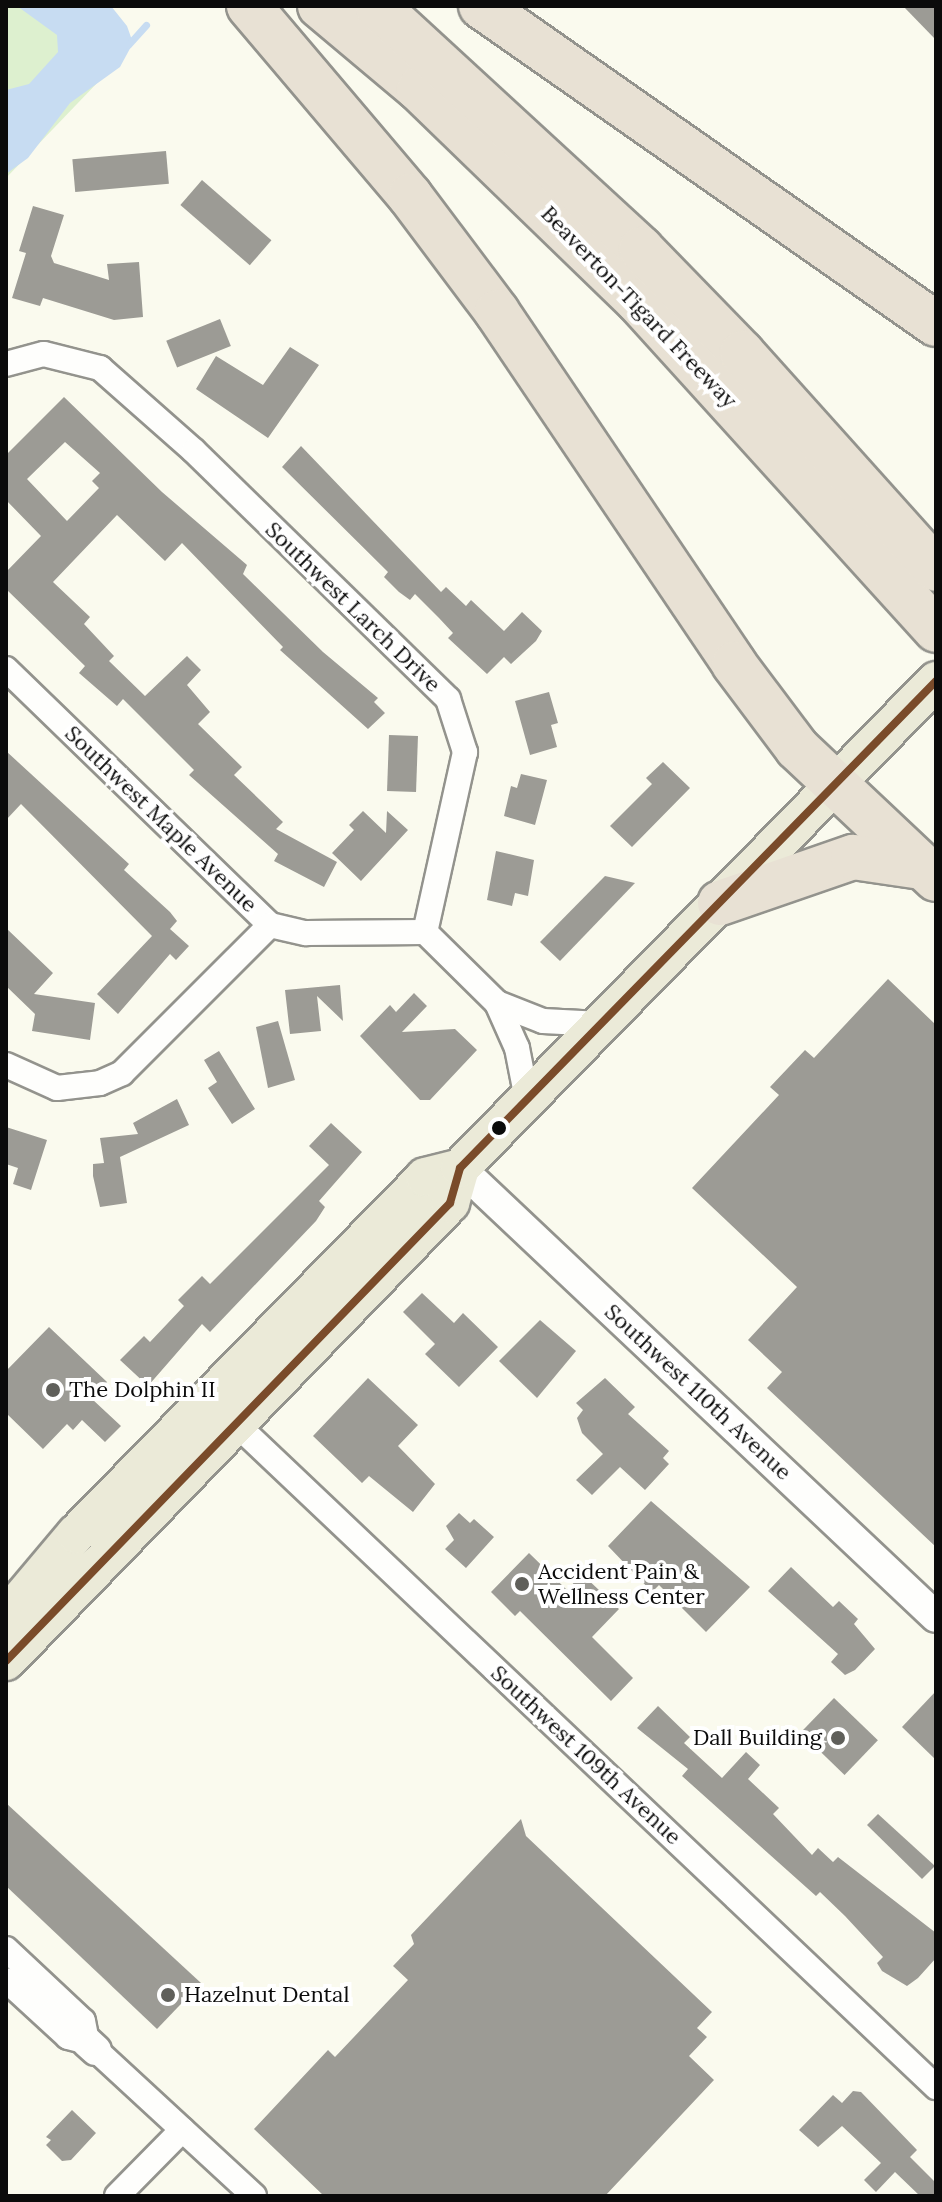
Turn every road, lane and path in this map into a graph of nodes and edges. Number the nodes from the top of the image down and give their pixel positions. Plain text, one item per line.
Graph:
1 (249, 6) edge
2 (320, 6) edge
3 (377, 6) edge
4 (481, 6) edge
5 (936, 324) edge
6 (6, 364) edge
7 (929, 592) edge
8 (6, 669) edge
9 (936, 681) edge
10 (834, 786) junction
11 (930, 873) edge
12 (720, 903) junction
13 (270, 925) junction
14 (425, 932) junction
15 (497, 1003) junction
16 (601, 1024) junction
17 (6, 1065) edge
18 (527, 1099) junction
19 (460, 1168) junction
20 (237, 1370) junction
21 (235, 1423) junction
22 (6, 1617) edge
23 (936, 1617) edge
24 (6, 1661) edge
25 (6, 1949) edge
26 (6, 1980) edge
27 (92, 2046) junction
28 (936, 2087) edge
29 (182, 2130) junction
30 (117, 2196) edge
31 (254, 2196) edge

1 - 10 highway
2 - 7 highway, Beaverton-Tigard Freeway
3 - 7 highway, Beaverton-Tigard Freeway
4 - 5 highway
6 - 14 street, Southwest Larch Drive
8 - 13 street, Southwest Maple Avenue
9 - 10 main road
10 - 11 highway
10 - 12 main road
11 - 12 highway
12 - 16 main road
13 - 14 street, Southwest Maple Avenue
13 - 17 street
14 - 15 street
15 - 16 street
15 - 18 street
16 - 18 main road
18 - 19 main road
19 - 20 main road
19 - 21 main road
19 - 23 street, Southwest 110th Avenue
20 - 21 main road
20 - 22 main road
21 - 24 main road
21 - 28 street, Southwest 109th Avenue
25 - 27 street
26 - 27 street
27 - 29 street
29 - 30 street
29 - 31 street

